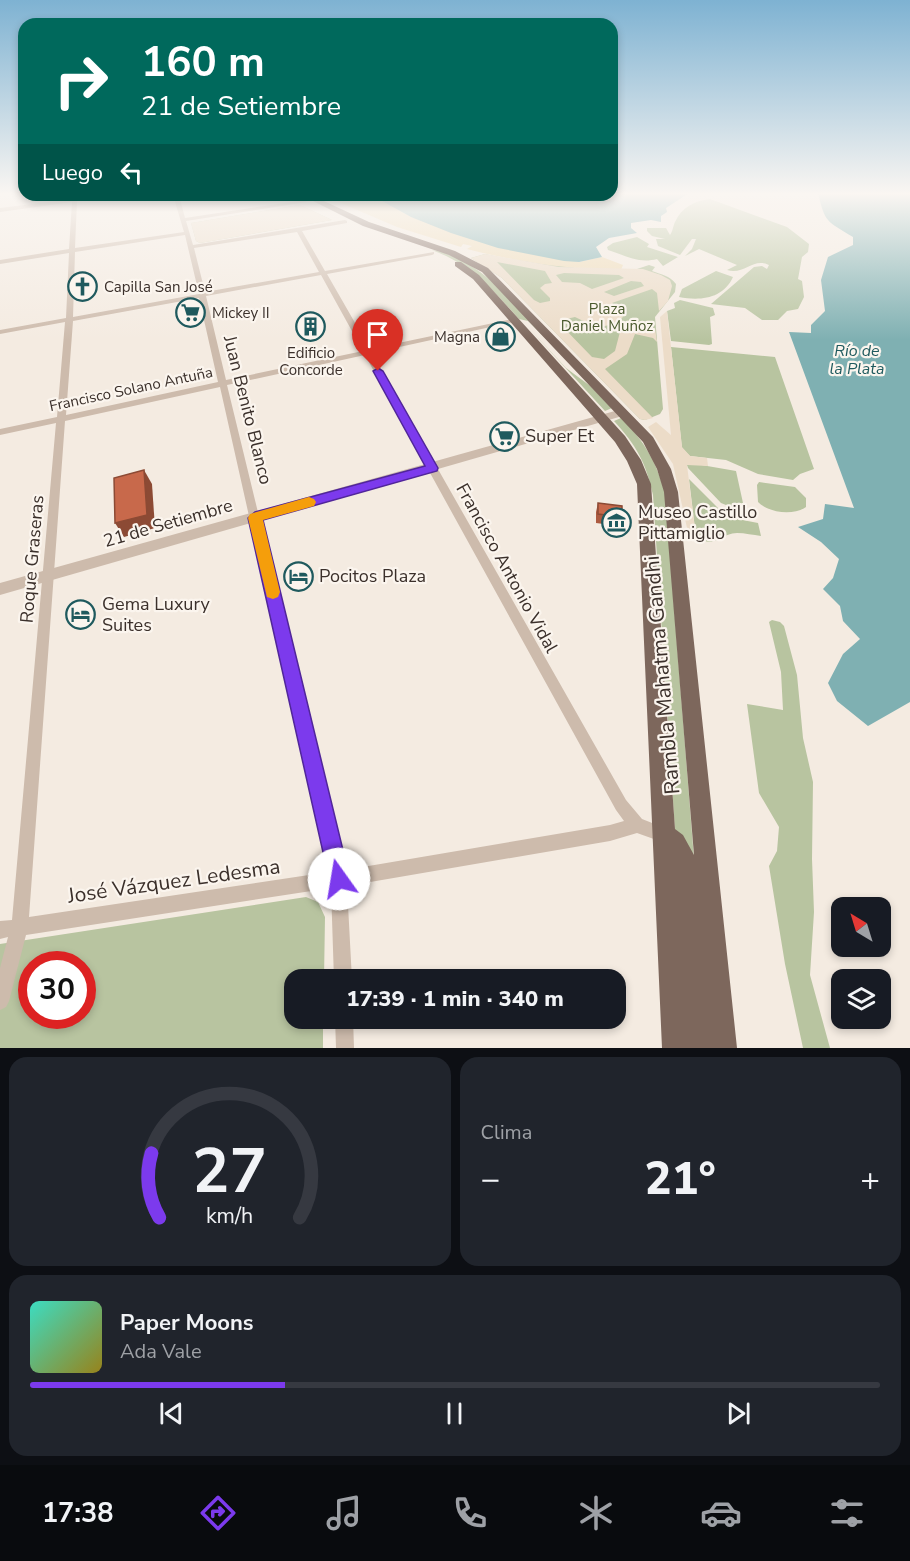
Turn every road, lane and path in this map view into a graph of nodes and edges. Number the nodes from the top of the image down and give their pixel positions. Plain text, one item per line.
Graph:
1 (73, 242) edge
2 (127, 242) edge
3 (190, 242) edge
4 (223, 242) edge
5 (306, 242) edge
6 (401, 242) edge
7 (417, 242) edge
8 (191, 247) junction
9 (73, 250) junction
10 (432, 253) junction
11 (0, 262) edge
12 (324, 273) junction
13 (201, 295) junction
14 (69, 320) junction
15 (514, 320) junction
16 (0, 332) edge
17 (367, 352) junction
18 (591, 380) junction
19 (223, 383) junction
20 (622, 413) junction
21 (61, 419) junction
22 (604, 419) junction
23 (0, 432) edge
24 (432, 468) junction
25 (255, 518) junction
26 (47, 576) junction
27 (0, 589) edge
28 (638, 825) junction
29 (665, 835) junction
30 (339, 879) junction
31 (20, 926) junction
32 (0, 930) edge
33 (342, 969) edge
34 (0, 1001) edge
35 (344, 1029) edge
36 (345, 1048) edge
37 (676, 1048) edge
38 (700, 1048) edge
39 (723, 1048) edge

1 - 9 street, Roque Graseras
2 - 9 street
3 - 8 street, Juan Benito Blanco
4 - 8 street
5 - 12 street, Francisco Antonio Vidal
6 - 10 main road
7 - 18 main road, Rambla Mahatma Gandhi
8 - 13 street, Juan Benito Blanco
9 - 11 street
9 - 14 street, Roque Graseras
10 - 12 street
10 - 15 main road
12 - 13 street
12 - 17 street, Francisco Antonio Vidal
13 - 14 street
13 - 19 street, Juan Benito Blanco
14 - 16 street
14 - 21 street, Roque Graseras
15 - 17 street, Francisco Solano Antuña
15 - 18 main road
15 - 22 main road, Rambla Mahatma Gandhi
17 - 19 street, Francisco Solano Antuña
17 - 24 street, Francisco Antonio Vidal
18 - 20 main road, Rambla Mahatma Gandhi
19 - 21 street, Francisco Solano Antuña
19 - 25 street, Juan Benito Blanco
20 - 22 street, 21 de Setiembre
20 - 39 main road, Rambla Mahatma Gandhi
21 - 23 street, Francisco Solano Antuña
21 - 26 street, Roque Graseras
22 - 24 street, 21 de Setiembre
22 - 29 main road, Rambla Mahatma Gandhi
24 - 25 street, 21 de Setiembre
24 - 28 street, Francisco Antonio Vidal
25 - 26 street, 21 de Setiembre
25 - 30 street, Juan Benito Blanco
26 - 27 street, 21 de Setiembre
26 - 31 street, Roque Graseras
28 - 29 street
28 - 30 street, José Vázquez Ledesma
29 - 37 main road, Rambla Mahatma Gandhi
29 - 38 main road
30 - 31 street, José Vázquez Ledesma
30 - 33 street, Juan Benito Blanco
31 - 32 street, José Vázquez Ledesma
31 - 34 street, Roque Graseras
35 - 36 street

